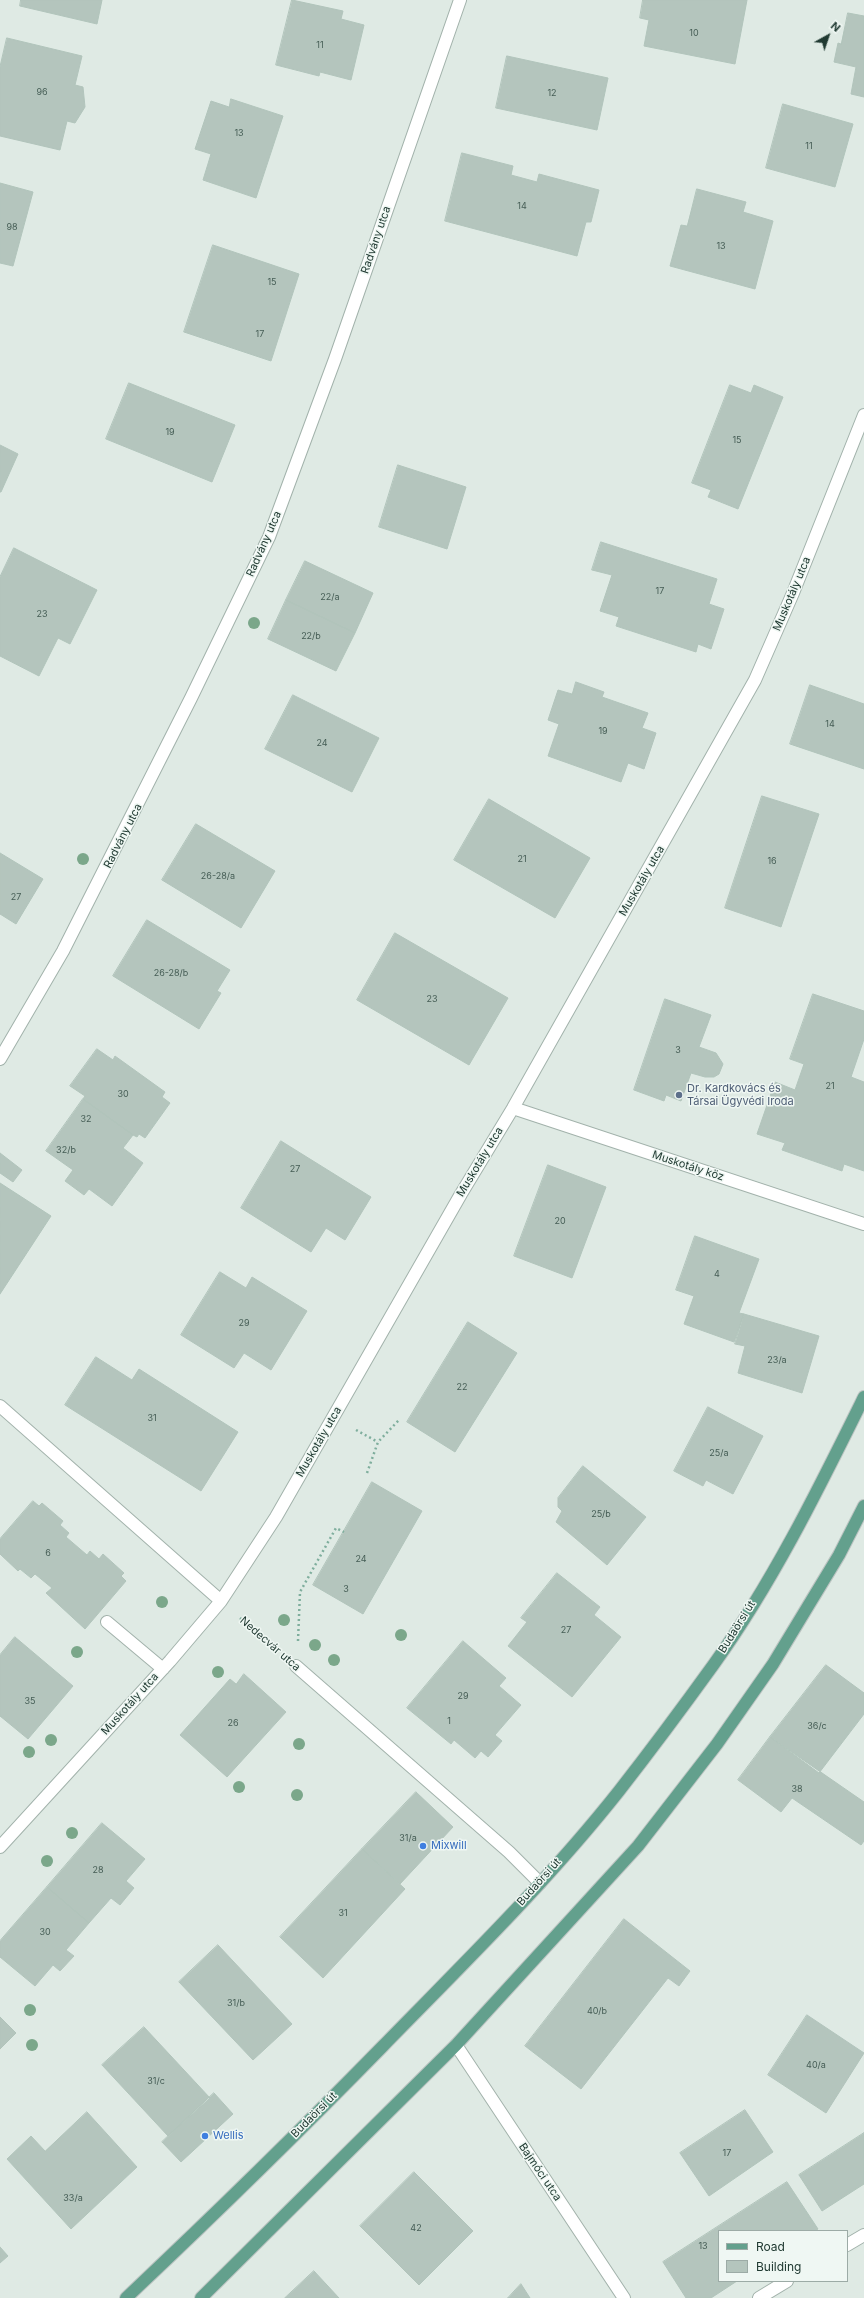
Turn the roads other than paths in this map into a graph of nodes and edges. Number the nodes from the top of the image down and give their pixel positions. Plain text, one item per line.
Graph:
1 (460, 0) edge
2 (864, 415) edge
3 (0, 1059) edge
4 (513, 1108) junction
5 (864, 1224) edge
6 (864, 1398) edge
7 (0, 1406) edge
8 (864, 1506) edge
9 (220, 1601) junction
10 (107, 1622) dead end
11 (296, 1666) road end
12 (162, 1669) junction
13 (0, 1847) edge
14 (540, 1883) junction
15 (456, 2045) junction
16 (864, 2235) edge
17 (848, 2244) edge
18 (785, 2282) edge
19 (126, 2298) edge
20 (201, 2298) edge
21 (624, 2298) edge
22 (759, 2298) edge

1 - 3 street, Radvány utca
2 - 4 street, Muskotály utca
4 - 5 street, Muskotály köz
4 - 9 street, Muskotály utca
6 - 14 main road, Budaörsi út
7 - 9 street
8 - 15 main road
9 - 12 street, Muskotály utca
10 - 12 street
11 - 14 street, Nedecvár utca
12 - 13 street, Muskotály utca
14 - 19 main road, Budaörsi út
15 - 20 main road
15 - 21 street, Bajmóci utca
16 - 17 street
18 - 22 street

